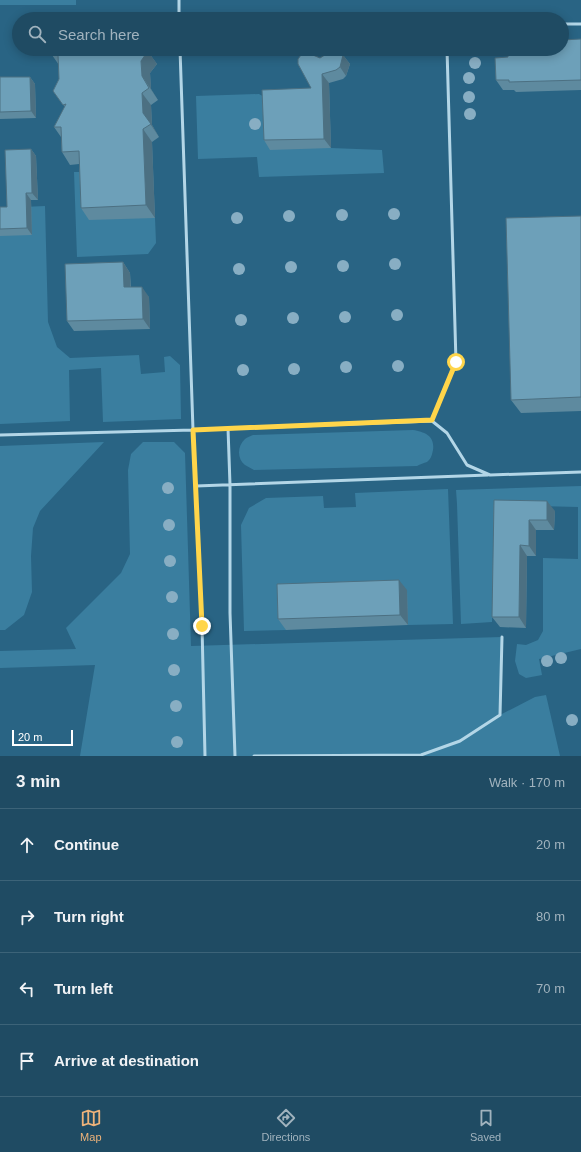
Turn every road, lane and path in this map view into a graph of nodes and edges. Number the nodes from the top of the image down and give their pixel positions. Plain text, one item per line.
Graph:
1 (179, 0) edge
2 (179, 12) edge
3 (569, 24) edge
4 (581, 24) edge
5 (180, 56) edge
6 (448, 56) edge
7 (432, 420) junction
8 (228, 428) junction
9 (193, 430) junction
10 (0, 435) edge
11 (581, 472) edge
12 (490, 475) junction
13 (230, 485) junction
14 (196, 486) junction
15 (502, 637) dead end
16 (205, 756) edge
17 (235, 756) edge
18 (254, 756) edge

1 - 2 lane
3 - 4 lane
5 - 9 lane
6 - 7 lane
7 - 8 lane
7 - 12 lane
8 - 9 lane
8 - 13 lane
9 - 10 lane
9 - 14 lane
11 - 12 lane
12 - 13 lane
13 - 14 lane
13 - 17 lane
14 - 16 lane
15 - 18 lane

